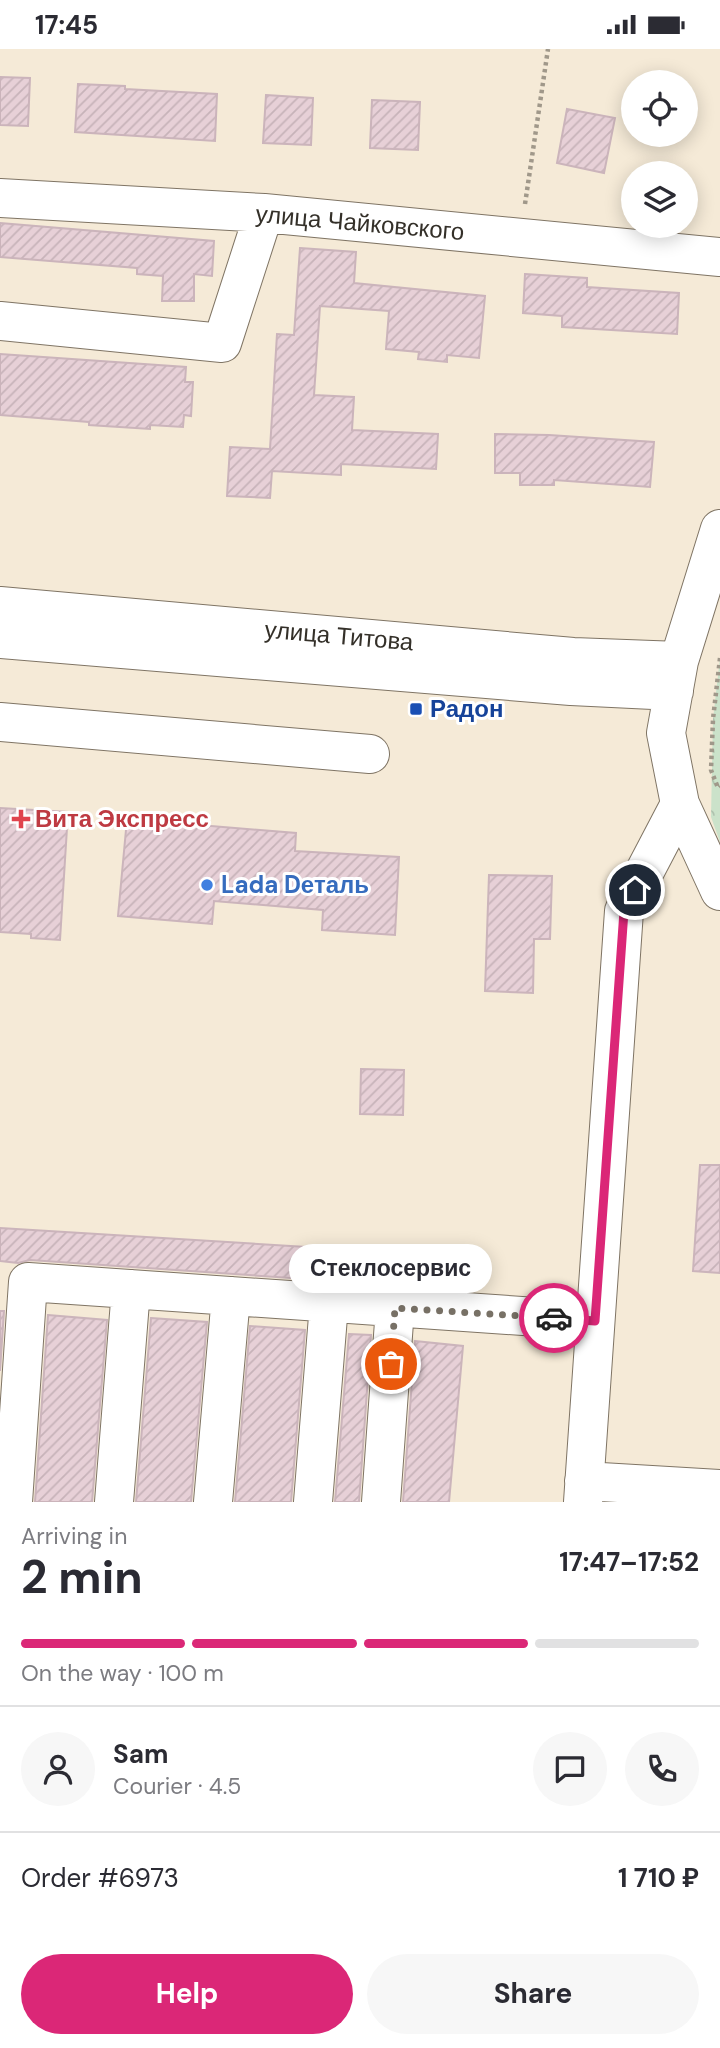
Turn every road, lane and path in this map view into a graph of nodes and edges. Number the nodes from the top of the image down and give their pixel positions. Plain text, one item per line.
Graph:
1 (548, 49) edge
2 (0, 198) edge
3 (264, 213) junction
4 (519, 238) junction
5 (720, 257) edge
6 (0, 321) edge
7 (720, 529) edge
8 (0, 606) edge
9 (0, 639) edge
10 (720, 658) edge
11 (677, 676) junction
12 (0, 722) edge
13 (370, 754) dead end
14 (720, 786) edge
15 (680, 804) junction
16 (720, 891) edge
17 (131, 1289) junction
18 (230, 1296) junction
19 (330, 1304) junction
20 (395, 1308) junction
21 (595, 1321) junction
22 (720, 1489) edge
23 (583, 1491) edge
24 (13, 1502) edge
25 (114, 1502) edge
26 (213, 1502) edge
27 (313, 1502) edge
28 (381, 1502) edge

1 - 4 path
2 - 3 street, улица Чайковского
3 - 4 street, улица Чайковского
3 - 6 street
4 - 5 street, улица Чайковского
7 - 11 street
8 - 11 street, улица Титова
9 - 11 street, улица Титова
10 - 14 path
11 - 15 street
12 - 13 street
15 - 16 street
15 - 21 street
17 - 18 street
17 - 24 street
17 - 25 street
18 - 19 street
18 - 26 street
19 - 20 street
19 - 27 street
20 - 21 street
20 - 28 street
21 - 23 street
22 - 23 street

